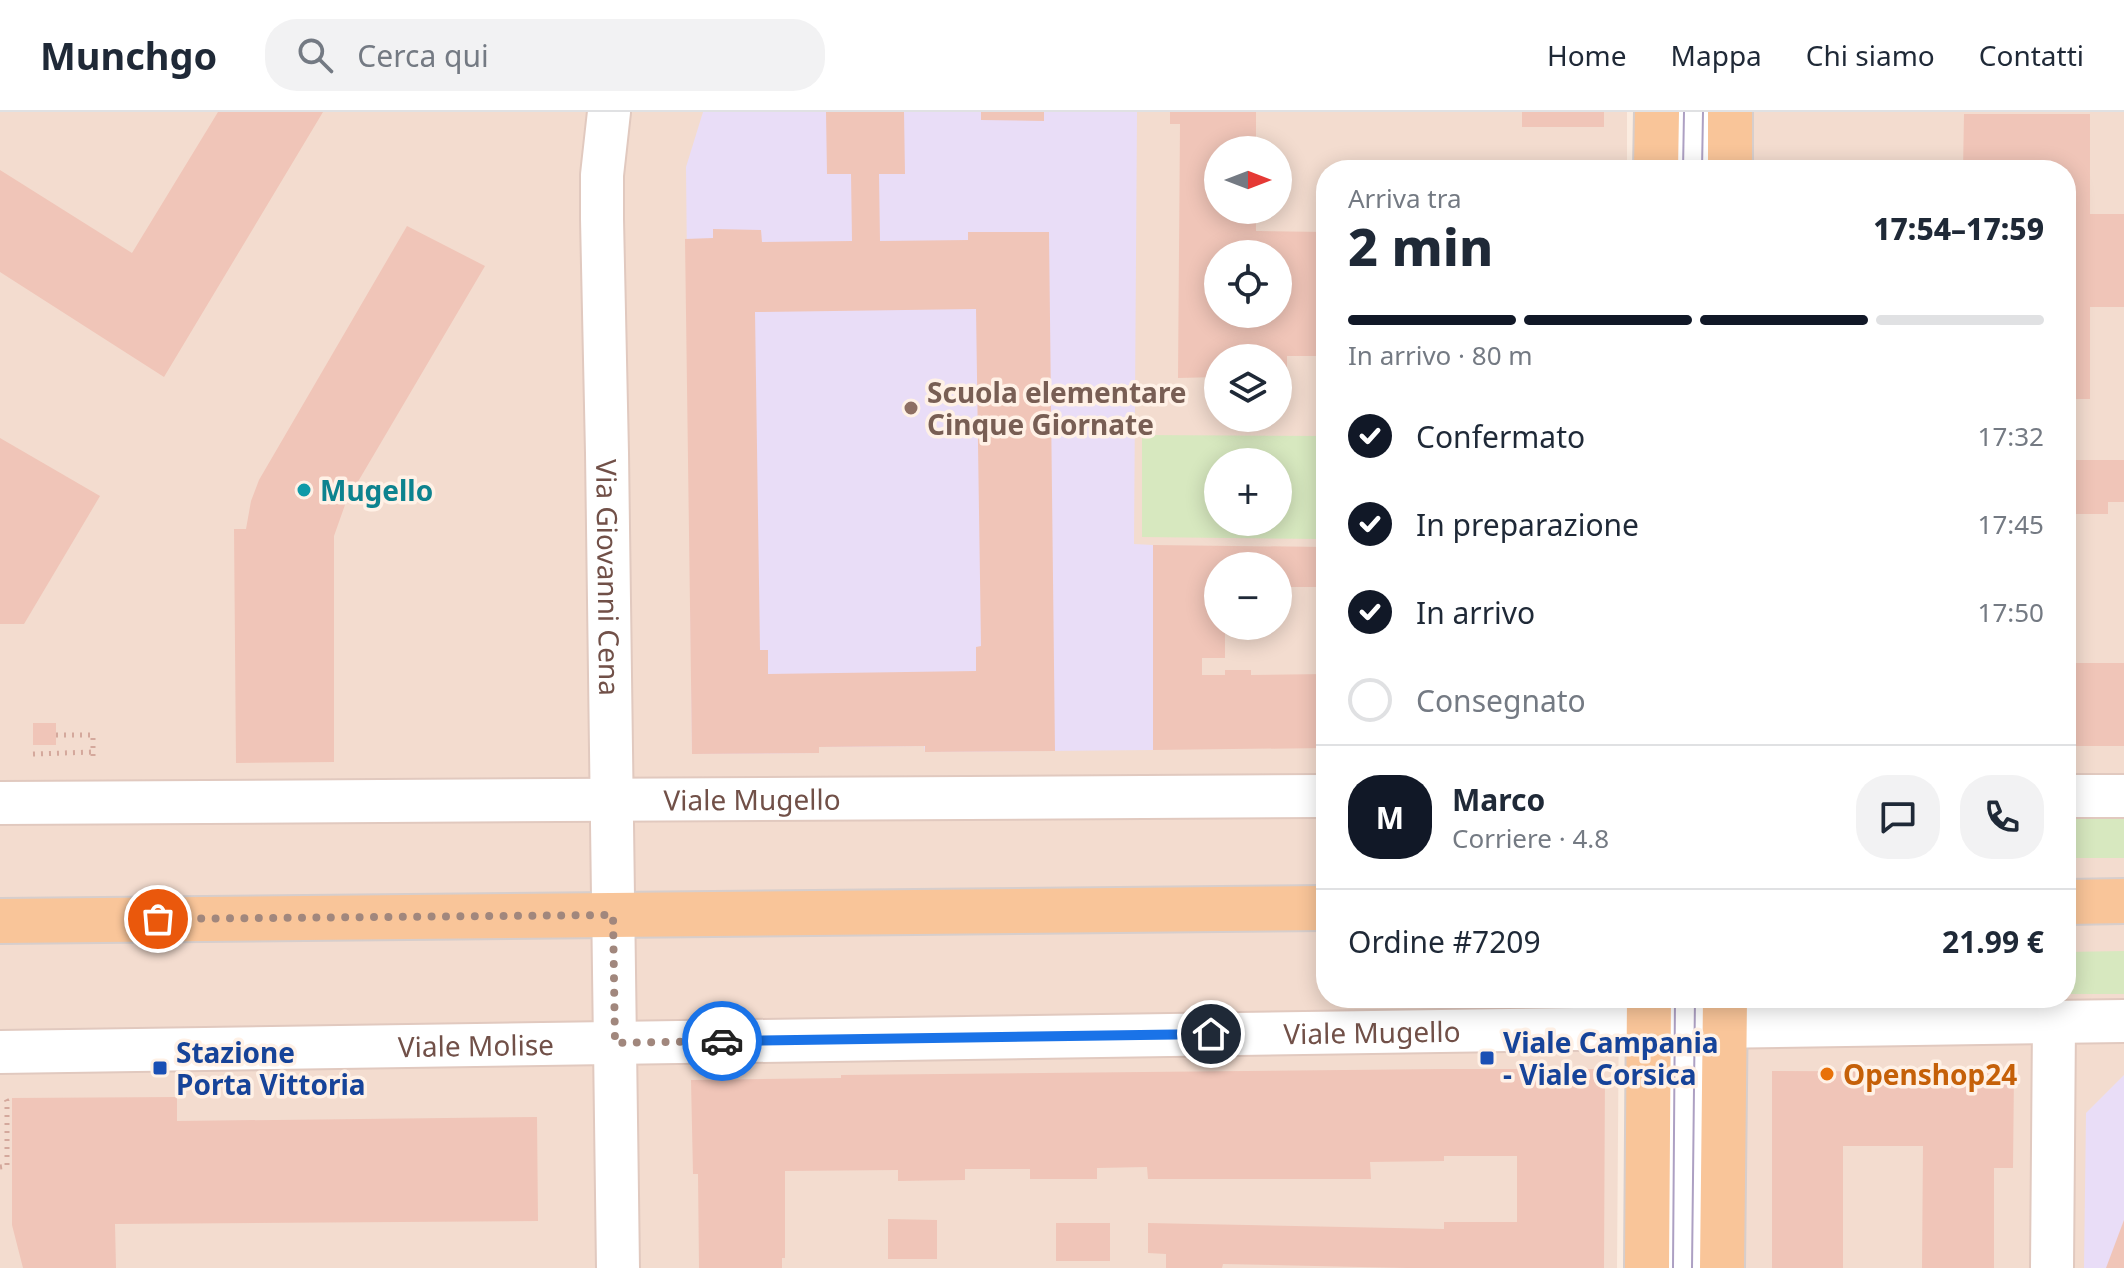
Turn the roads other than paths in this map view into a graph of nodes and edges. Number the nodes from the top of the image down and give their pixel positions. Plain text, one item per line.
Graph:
1 (1657, 112) edge
2 (1695, 112) edge
3 (1730, 112) edge
4 (609, 113) edge
5 (1656, 160) edge
6 (1694, 160) edge
7 (1730, 160) edge
8 (1316, 796) edge
9 (2076, 796) edge
10 (2124, 796) edge
11 (612, 799) junction
12 (0, 803) edge
13 (2124, 901) edge
14 (2076, 902) edge
15 (1316, 908) edge
16 (613, 915) junction
17 (0, 921) edge
18 (1687, 1013) edge
19 (2124, 1021) edge
20 (2054, 1023) junction
21 (615, 1043) junction
22 (0, 1052) edge
23 (618, 1268) edge
24 (1647, 1268) edge
25 (1684, 1268) edge
26 (1722, 1268) edge
27 (2052, 1268) edge

1 - 5 main road
2 - 6 street
3 - 7 main road
4 - 11 street, Via Giovanni Cena
8 - 11 street, Viale Mugello
9 - 10 street
11 - 12 street
11 - 16 street, Via Giovanni Cena
13 - 14 main road
15 - 16 main road
16 - 17 main road
16 - 21 street, Via Giovanni Cena
18 - 20 street, Viale Mugello
18 - 21 street, Viale Mugello
18 - 24 main road
18 - 25 street
18 - 26 main road
19 - 20 street, Viale Mugello
20 - 27 street
21 - 22 street, Viale Molise
21 - 23 street, Via Giovanni Cena

